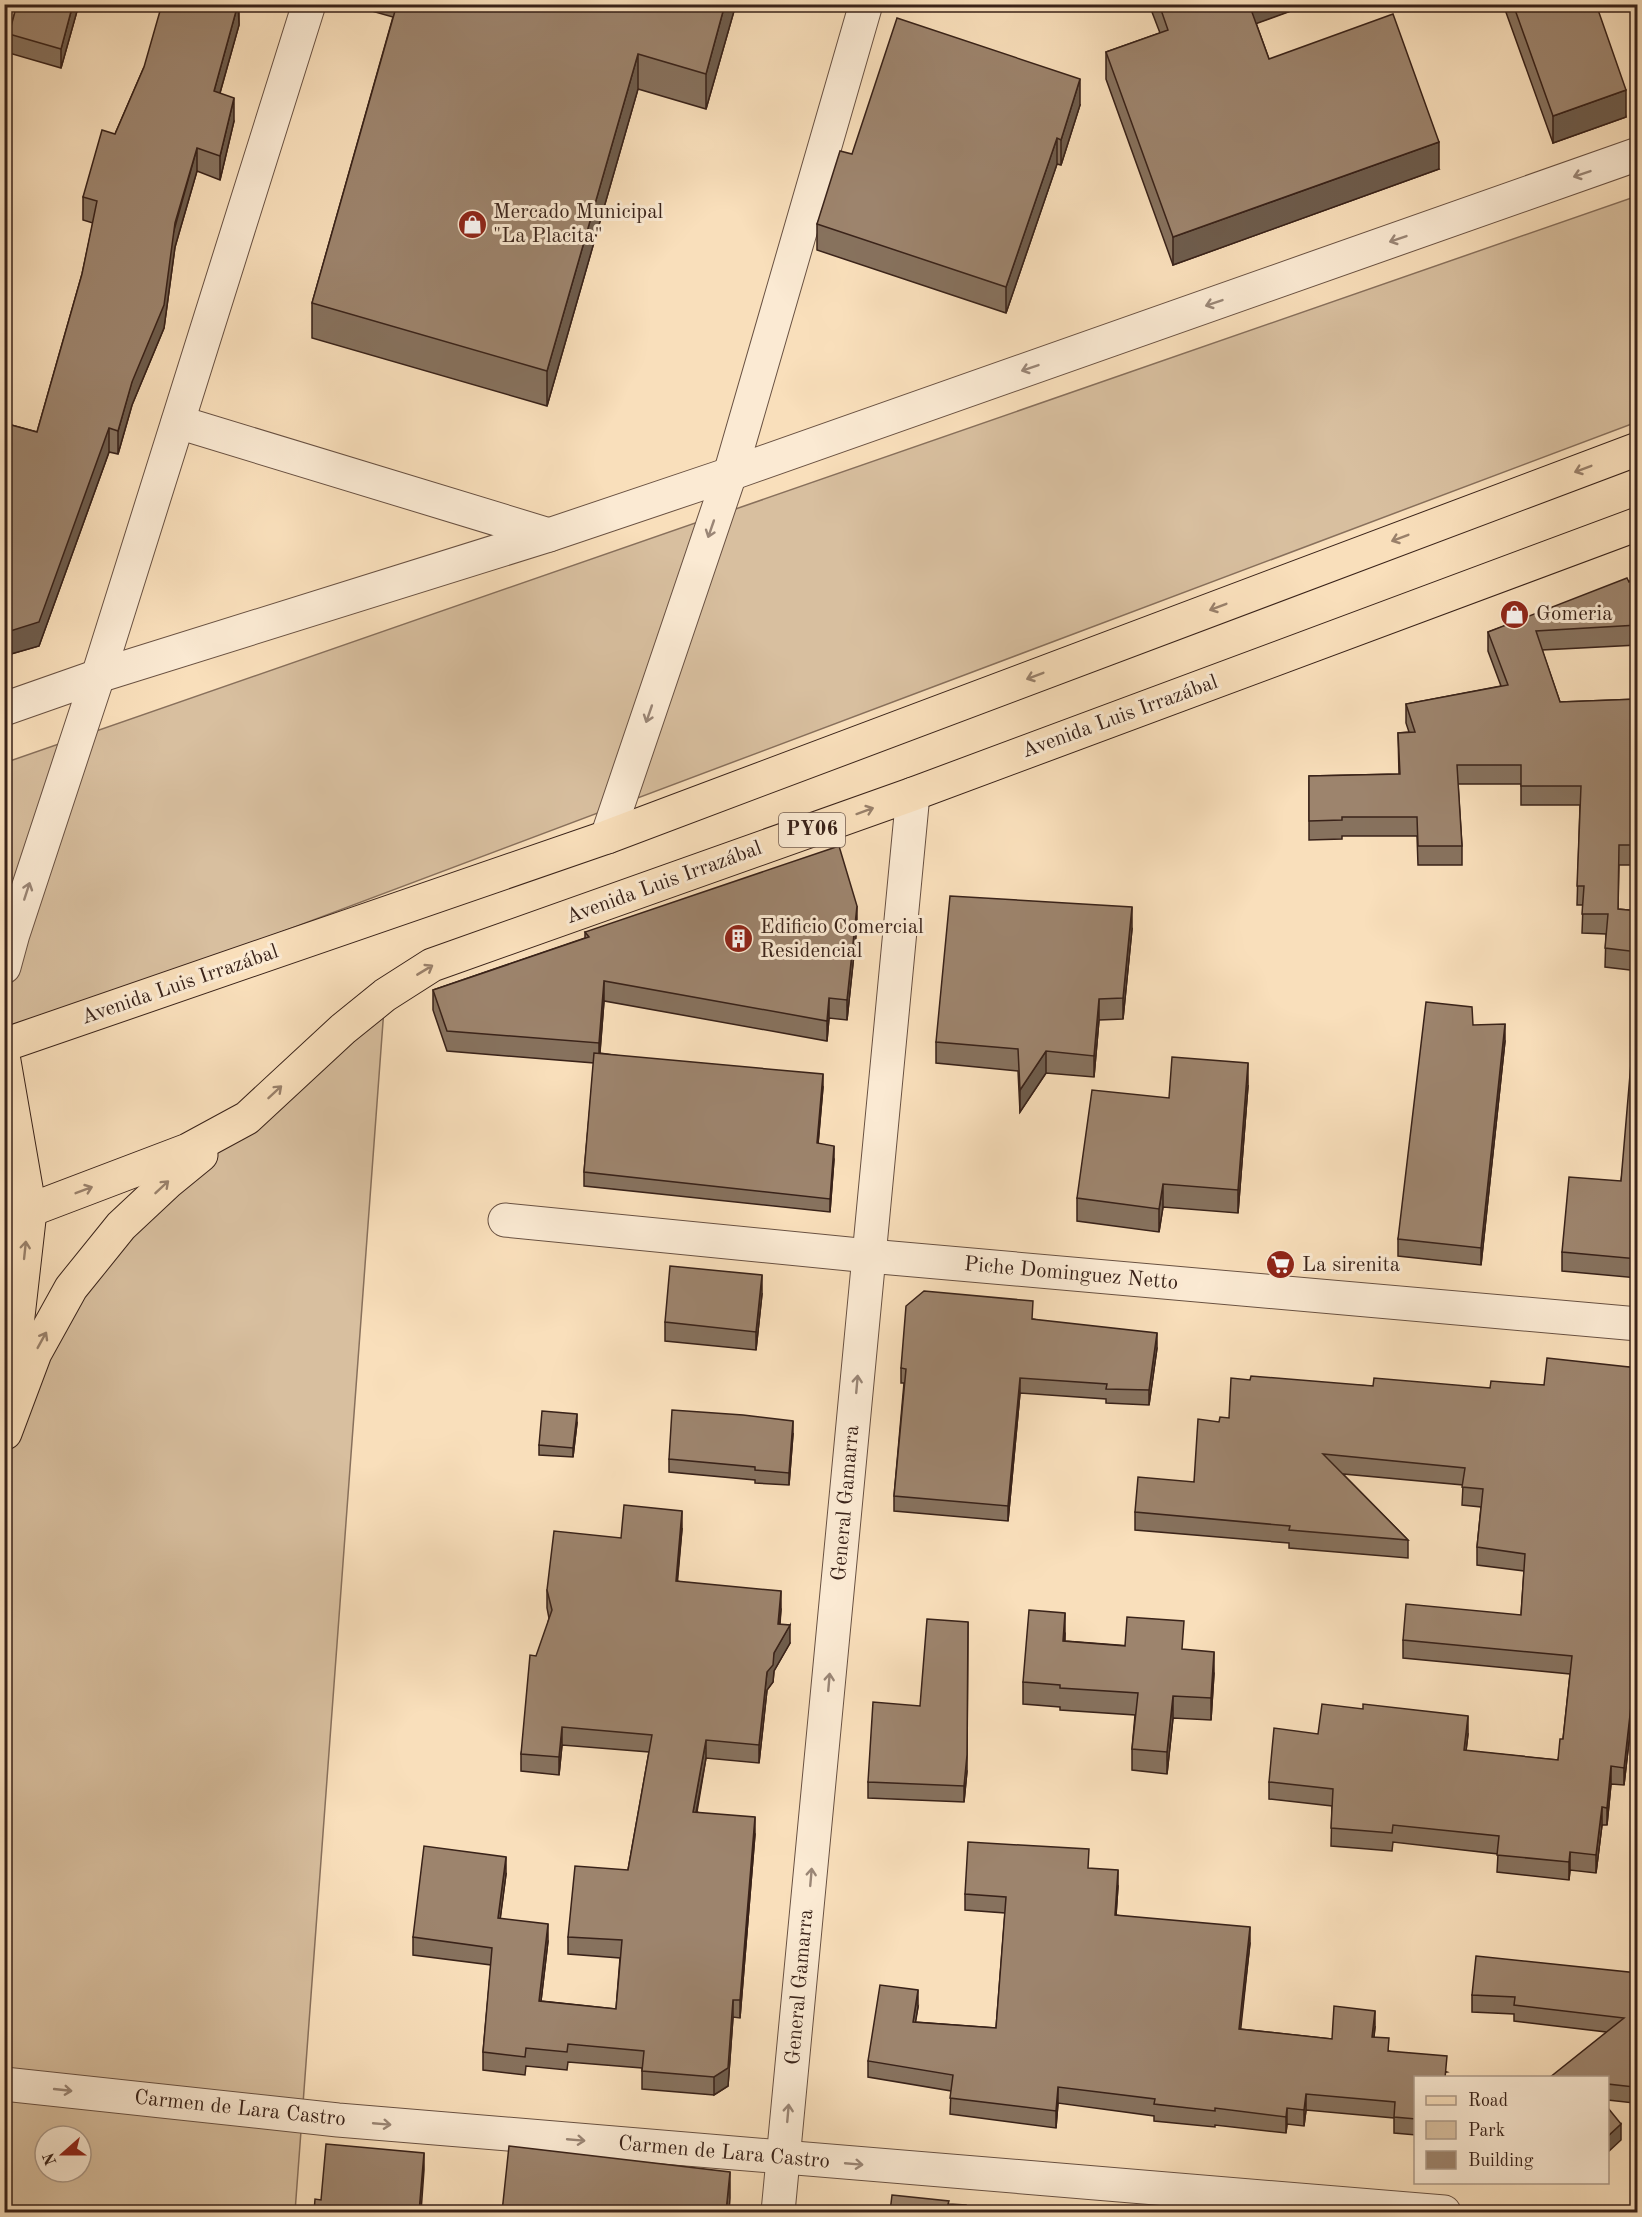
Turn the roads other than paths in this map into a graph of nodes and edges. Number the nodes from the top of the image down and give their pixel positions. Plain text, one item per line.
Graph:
1 (309, 4) edge
2 (866, 4) edge
3 (1638, 154) edge
4 (178, 422) junction
5 (1638, 449) edge
6 (730, 474) junction
7 (1638, 524) edge
8 (549, 535) junction
9 (98, 676) junction
10 (4, 710) edge
11 (913, 794) junction
12 (607, 837) junction
13 (4, 967) edge
14 (4, 1045) edge
15 (4, 1061) edge
16 (247, 1118) junction
17 (17, 1216) edge
18 (505, 1220) dead end
19 (869, 1256) junction
20 (1638, 1324) edge
21 (5, 1433) edge
22 (4, 2084) edge
23 (784, 2158) junction
24 (778, 2212) edge
25 (1444, 2212) edge

1 - 4 street
2 - 6 street
3 -> 6 street
4 - 8 street
4 - 9 street
5 -> 12 main road, Avenida Luis Irrazábal
6 - 8 street
6 -> 12 street
7 - 11 main road, Avenida Luis Irrazábal / PY06
8 - 9 street
9 - 10 street
13 -> 9 street
16 -> 11 main road, Avenida Luis Irrazábal / PY06
11 - 19 street, General Gamarra
12 - 14 main road, Avenida Luis Irrazábal
15 - 17 main road
17 -> 16 main road, Avenida Luis Irrazábal / PY06
21 -> 16 main road
21 -> 17 main road
18 - 19 street, Piche Dominguez Netto
19 - 20 street, Piche Dominguez Netto
23 -> 19 street, General Gamarra
22 -> 23 street, Carmen de Lara Castro
23 - 24 street, General Gamarra
23 -> 25 street, Carmen de Lara Castro

